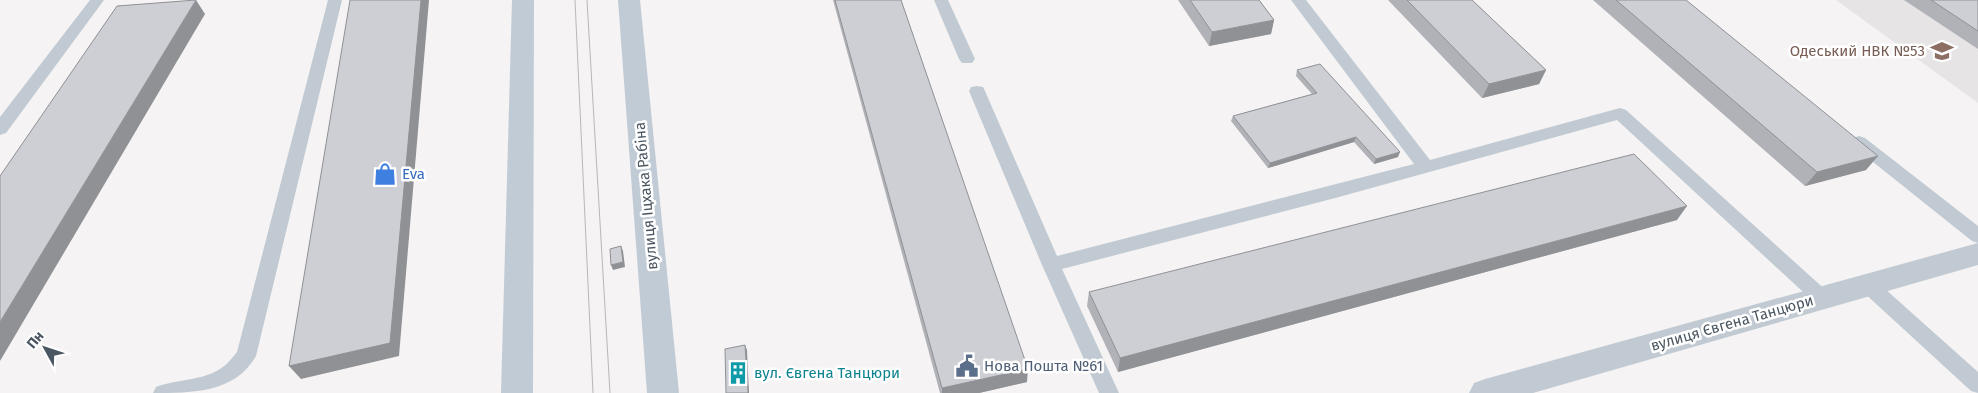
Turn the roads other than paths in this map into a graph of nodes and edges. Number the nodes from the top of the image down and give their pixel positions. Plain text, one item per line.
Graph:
1 (98, 0) edge
2 (334, 0) edge
3 (523, 0) edge
4 (629, 0) edge
5 (941, 0) edge
6 (1298, 0) edge
7 (967, 59) dead end
8 (977, 91) dead end
9 (0, 129) edge
10 (1845, 130) edge
11 (1425, 166) junction
12 (1978, 236) edge
13 (1978, 254) edge
14 (1051, 265) junction
15 (1868, 285) junction
16 (1822, 298) junction
17 (1978, 385) edge
18 (163, 393) edge
19 (517, 393) edge
20 (663, 393) edge
21 (1109, 393) edge
22 (1485, 393) edge

1 - 9 lane
2 - 18 lane
3 - 19 main road
4 - 20 main road, вулиця Іцхака Рабіна
5 - 7 lane
6 - 11 lane
8 - 14 lane
10 - 12 lane
11 - 14 lane
11 - 16 lane
13 - 15 street, вулиця Євгена Танцюри
14 - 21 lane
15 - 16 street, вулиця Євгена Танцюри
15 - 17 lane
16 - 22 street, вулиця Євгена Танцюри

